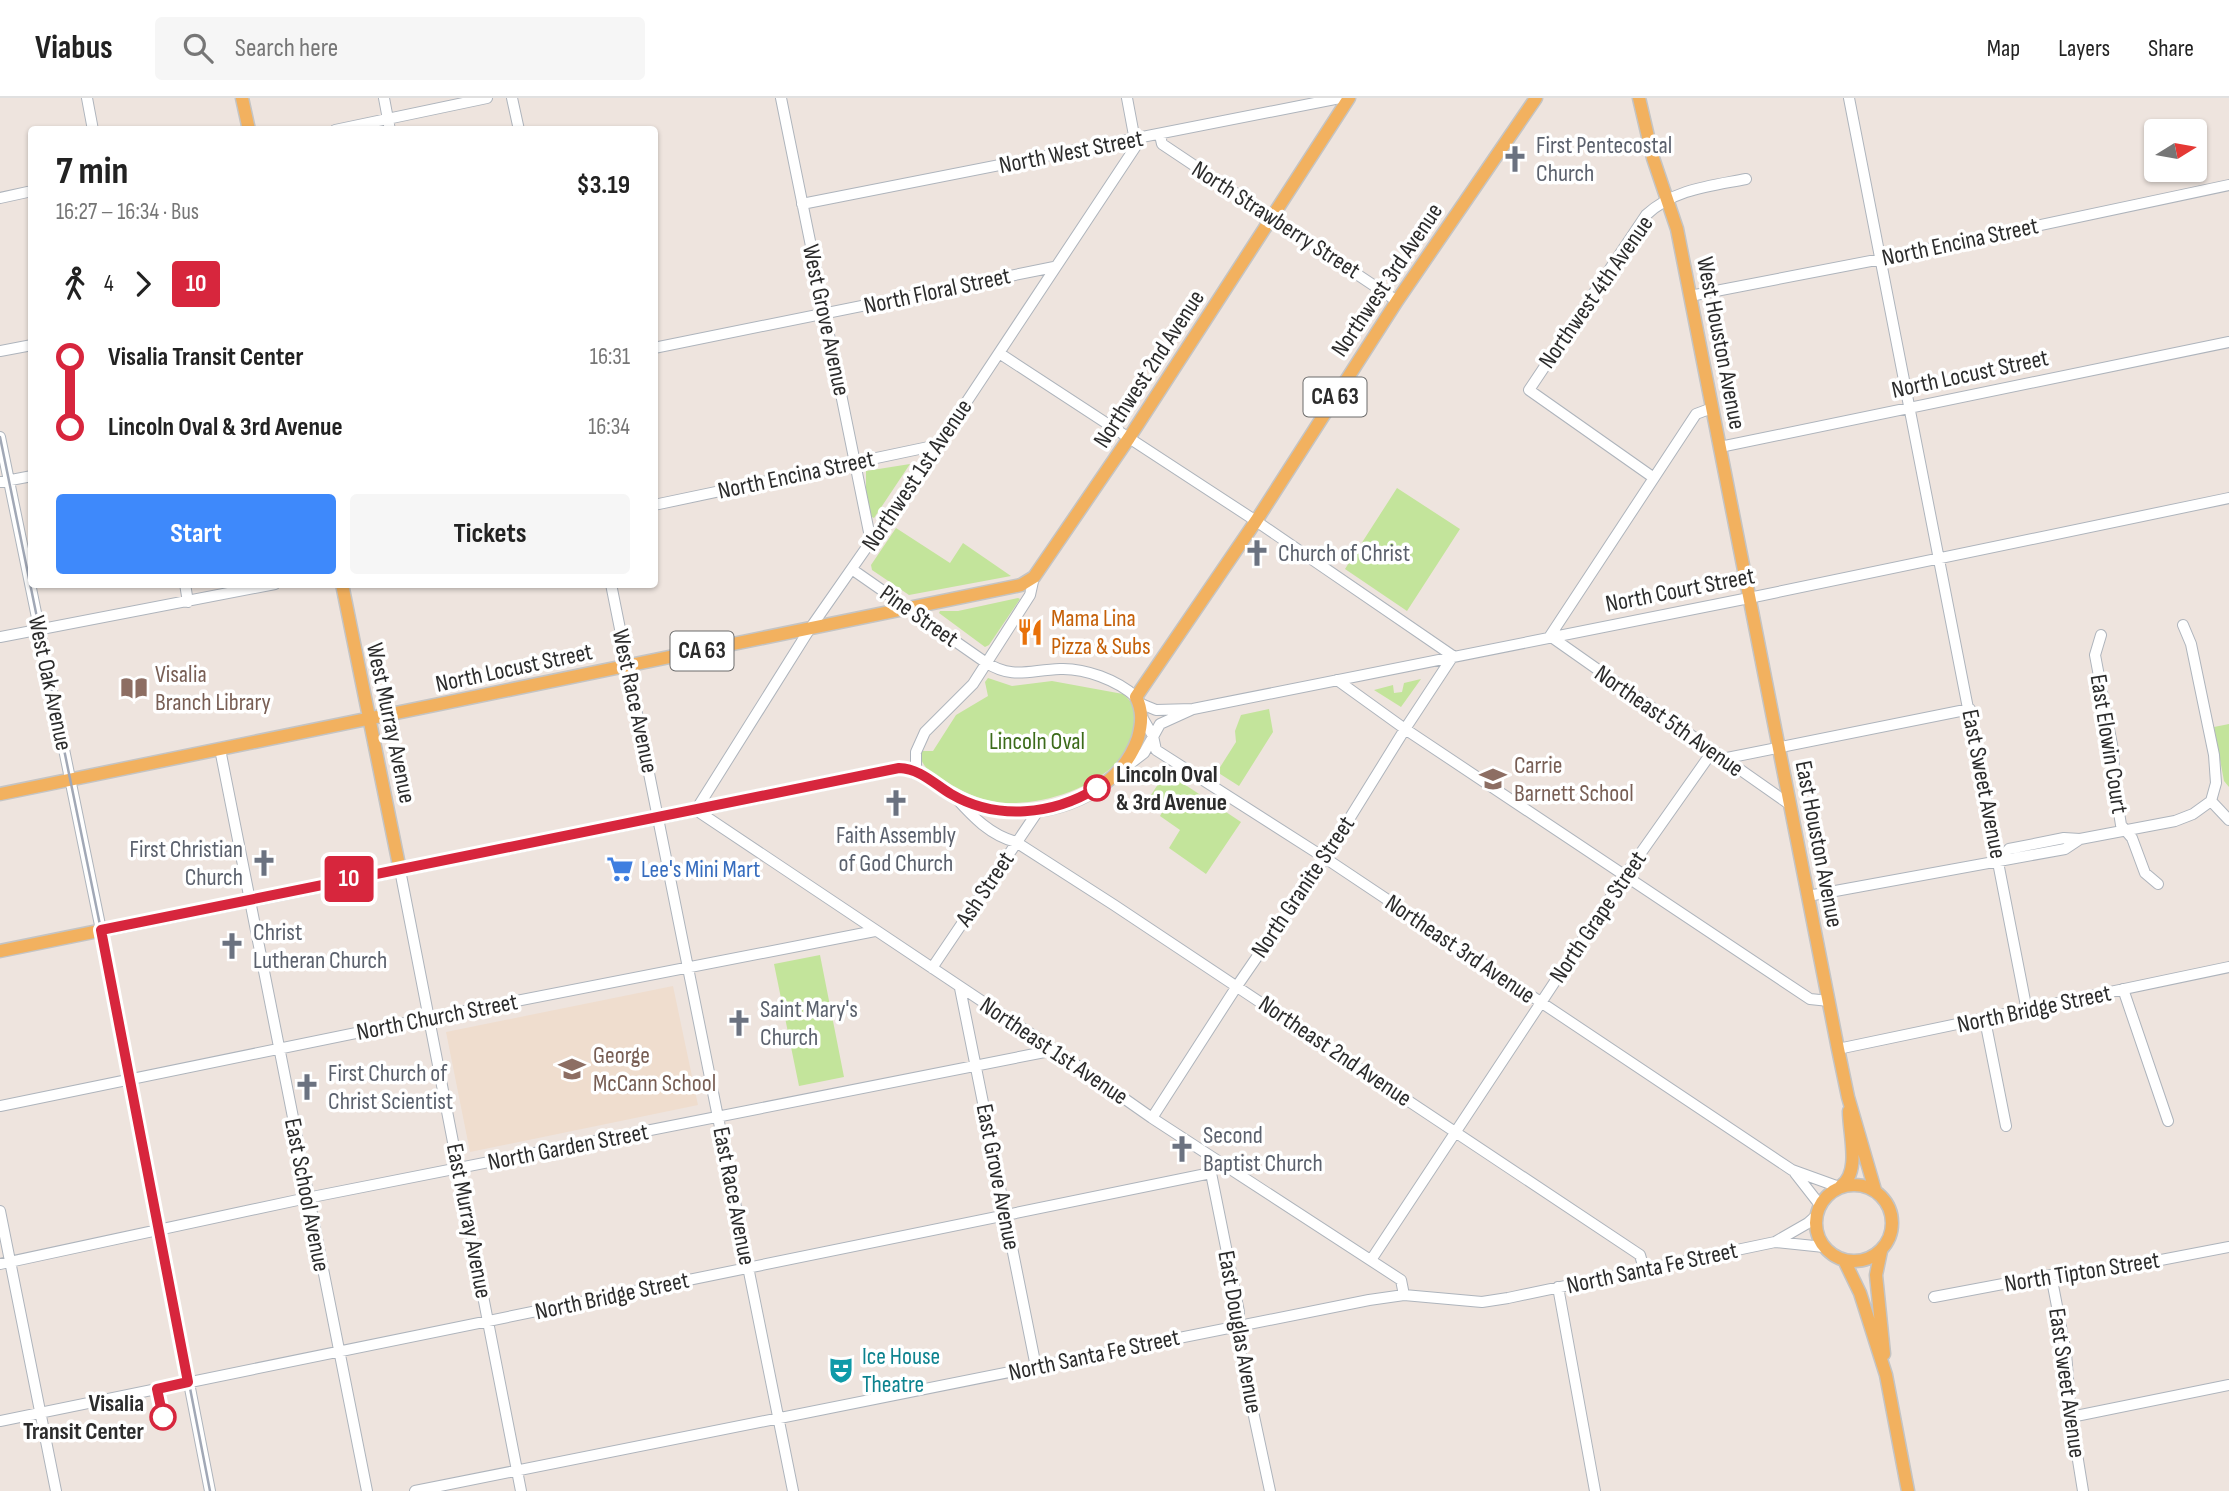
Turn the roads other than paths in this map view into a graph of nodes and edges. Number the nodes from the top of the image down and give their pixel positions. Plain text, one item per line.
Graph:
1 (87, 98) edge
2 (243, 98) edge
3 (384, 98) edge
4 (487, 98) edge
5 (512, 98) edge
6 (781, 98) edge
7 (1126, 98) edge
8 (1340, 98) edge
9 (1349, 98) edge
10 (1536, 98) edge
11 (1639, 98) edge
12 (1849, 98) edge
13 (389, 124) edge
14 (92, 126) edge
15 (248, 126) edge
16 (371, 126) edge
17 (518, 126) edge
18 (1160, 135) junction
19 (1134, 139) junction
20 (1746, 179) dead end
21 (2229, 186) edge
22 (28, 192) edge
23 (0, 198) edge
24 (1668, 199) junction
25 (802, 204) junction
26 (1273, 218) junction
27 (1881, 259) junction
28 (1054, 267) junction
29 (1690, 296) junction
30 (1397, 301) junction
31 (824, 314) junction
32 (2229, 342) edge
33 (28, 346) edge
34 (658, 347) edge
35 (0, 351) edge
36 (999, 353) junction
37 (1712, 408) junction
38 (1910, 408) junction
39 (0, 437) edge
40 (1129, 438) junction
41 (938, 445) junction
42 (1720, 447) junction
43 (855, 464) junction
44 (28, 477) edge
45 (1654, 478) junction
46 (4, 481) edge
47 (2229, 498) edge
48 (658, 504) edge
49 (1256, 521) junction
50 (871, 542) junction
51 (1940, 558) junction
52 (853, 570) junction
53 (1034, 578) junction
54 (28, 583) edge
55 (29, 588) edge
56 (186, 588) edge
57 (256, 588) edge
58 (343, 588) edge
59 (612, 588) edge
60 (1749, 598) junction
61 (188, 602) junction
62 (909, 609) junction
63 (2183, 625) dead end
64 (39, 630) junction
65 (809, 630) junction
66 (2101, 635) dead end
67 (1550, 636) junction
68 (0, 637) edge
69 (1453, 656) junction
70 (985, 662) junction
71 (627, 666) junction
72 (1337, 680) junction
73 (1138, 700) junction
74 (1193, 709) junction
75 (1970, 709) junction
76 (1142, 717) junction
77 (368, 719) junction
78 (1405, 729) junction
79 (1153, 736) junction
80 (220, 749) junction
81 (1778, 749) junction
82 (1156, 750) junction
83 (1712, 752) junction
84 (1144, 753) junction
85 (1722, 759) junction
86 (916, 771) junction
87 (1114, 775) junction
88 (70, 782) junction
89 (0, 794) edge
90 (953, 795) junction
91 (2211, 801) junction
92 (1789, 804) junction
93 (696, 810) junction
94 (1038, 811) junction
95 (659, 818) junction
96 (2229, 820) edge
97 (2126, 831) junction
98 (1016, 842) junction
99 (1325, 858) junction
100 (1999, 860) junction
101 (400, 870) junction
102 (1626, 874) junction
103 (2158, 884) dead end
104 (1808, 896) junction
105 (249, 899) junction
106 (101, 930) junction
107 (875, 931) junction
108 (0, 951) edge
109 (2229, 967) edge
110 (688, 968) junction
111 (932, 968) junction
112 (1237, 986) junction
113 (960, 988) junction
114 (2123, 989) junction
115 (1829, 1001) junction
116 (1540, 1003) junction
117 (2027, 1011) junction
118 (429, 1018) junction
119 (1985, 1020) junction
120 (279, 1049) junction
121 (1838, 1049) junction
122 (1055, 1050) junction
123 (975, 1065) junction
124 (130, 1079) junction
125 (1848, 1097) junction
126 (0, 1106) edge
127 (718, 1116) junction
128 (1152, 1118) junction
129 (2168, 1121) dead end
130 (2006, 1126) dead end
131 (1455, 1131) junction
132 (1216, 1160) junction
133 (458, 1169) junction
134 (1792, 1170) junction
135 (1211, 1173) junction
136 (1840, 1187) junction
137 (1875, 1190) junction
138 (307, 1198) junction
139 (1818, 1210) junction
140 (0, 1211) edge
141 (1006, 1215) junction
142 (159, 1232) junction
143 (1774, 1242) junction
144 (1824, 1247) junction
145 (2229, 1247) edge
146 (1882, 1249) junction
147 (1371, 1260) junction
148 (1844, 1260) junction
149 (5, 1263) edge
150 (748, 1269) junction
151 (1644, 1269) junction
152 (2050, 1275) junction
153 (1558, 1287) junction
154 (1404, 1295) junction
155 (1934, 1297) dead end
156 (488, 1321) junction
157 (1238, 1325) junction
158 (338, 1353) junction
159 (1036, 1367) junction
160 (1886, 1375) junction
161 (188, 1382) junction
162 (2229, 1385) edge
163 (40, 1412) junction
164 (2071, 1417) junction
165 (0, 1420) edge
166 (780, 1420) junction
167 (516, 1471) junction
168 (56, 1491) edge
169 (210, 1491) edge
170 (367, 1491) edge
171 (415, 1491) edge
172 (521, 1491) edge
173 (793, 1491) edge
174 (1270, 1491) edge
175 (1595, 1491) edge
176 (1908, 1491) edge
177 (2083, 1491) edge

1 - 14 street
2 - 15 main road
3 - 13 street
4 - 13 street
5 - 17 street
6 - 25 street, West Grove Avenue
7 - 19 street
8 - 18 street, North West Street
9 - 26 main road, Northwest 2nd Avenue
10 - 30 main road, Northwest 3rd Avenue / CA 63
11 - 24 main road, West Houston Avenue
12 - 27 street, East Sweet Avenue
13 - 16 street
18 - 19 street, North West Street
18 - 26 street, North Strawberry Street
19 - 25 street, North West Street
19 - 28 street, Northwest 1st Avenue
20 - 24 street
21 - 27 street, North Encina Street
22 - 23 street
24 - 29 main road, West Houston Avenue
24 - 45 street, Northwest 4th Avenue
25 - 31 street, West Grove Avenue
26 - 30 street, North Strawberry Street
26 - 40 main road, Northwest 2nd Avenue
27 - 29 street, North Encina Street
27 - 38 street, East Sweet Avenue
28 - 31 street, North Floral Street
28 - 36 street, Northwest 1st Avenue
29 - 37 main road, West Houston Avenue
30 - 49 main road, Northwest 3rd Avenue / CA 63
31 - 34 street, North Floral Street
31 - 43 street, West Grove Avenue
32 - 38 street, North Locust Street
33 - 35 street
36 - 40 street
36 - 41 street, Northwest 1st Avenue
37 - 42 main road, West Houston Avenue
37 - 45 street
38 - 42 street, North Locust Street
38 - 51 street, East Sweet Avenue
39 - 46 street, West Oak Avenue
40 - 49 street
40 - 53 main road, Northwest 2nd Avenue
41 - 43 street, North Encina Street
41 - 50 street, Northwest 1st Avenue
42 - 60 main road, West Houston Avenue
43 - 48 street, North Encina Street
43 - 50 street, West Grove Avenue
44 - 46 street
45 - 67 street
46 - 54 street, West Oak Avenue
47 - 51 street, North Court Street
49 - 69 street
49 - 73 main road, Northwest 3rd Avenue / CA 63
50 - 52 street, Northwest 1st Avenue
51 - 60 street, North Court Street
51 - 75 street, East Sweet Avenue
52 - 62 street, Pine Street
52 - 65 street, Northwest 1st Avenue
53 - 62 main road, North Locust Street / CA 63
53 - 70 street, Northwest 2nd Avenue
55 - 64 street, West Oak Avenue
56 - 61 street
57 - 61 street
58 - 77 main road, West Murray Avenue
59 - 71 street, West Race Avenue
60 - 67 street, North Court Street
60 - 81 main road, East Houston Avenue
61 - 64 street
62 - 65 main road, North Locust Street / CA 63
62 - 70 street, Pine Street
63 - 91 street
64 - 68 street
64 - 88 street, West Oak Avenue
65 - 71 main road, North Locust Street / CA 63
65 - 93 street, Northwest 1st Avenue
66 - 97 street, East Elowin Court
67 - 69 street, North Court Street
67 - 83 street, Northeast 5th Avenue
69 - 72 street, North Court Street
69 - 78 street, North Granite Street
70 - 73 street
70 - 86 street
71 - 77 main road, North Locust Street / CA 63
71 - 95 street, West Race Avenue
72 - 74 street, North Court Street
72 - 78 street
73 - 74 street, North Court Street
73 - 76 main road
74 - 79 street
75 - 81 street
75 - 100 street, East Sweet Avenue
76 - 79 street
76 - 87 main road
77 - 80 main road, North Locust Street / CA 63
77 - 101 main road, West Murray Avenue
78 - 99 street, North Granite Street
78 - 102 street
79 - 82 street
79 - 84 street
80 - 88 main road, North Locust Street / CA 63
80 - 105 street, East School Avenue
81 - 85 street
81 - 92 main road, East Houston Avenue
82 - 84 street
82 - 99 street, Northeast 3rd Avenue
83 - 85 street, Northeast 5th Avenue
83 - 102 street, North Grape Street
84 - 87 street
85 - 92 street, Northeast 5th Avenue
86 - 90 main road
86 - 93 main road
87 - 94 main road
88 - 89 main road, North Locust Street / CA 63
88 - 106 street, West Oak Avenue
90 - 94 main road
90 - 98 street, Northeast 2nd Avenue
91 - 96 street
91 - 97 street
92 - 104 main road, East Houston Avenue
93 - 95 main road
93 - 107 street, Northeast 1st Avenue
94 - 98 street, Ash Street
95 - 101 main road
95 - 110 street, East Race Avenue
97 - 100 street
97 - 103 street, East Elowin Court
98 - 111 street, Ash Street
98 - 112 street, Northeast 2nd Avenue
99 - 112 street, North Granite Street
99 - 116 street, Northeast 3rd Avenue
100 - 104 street
100 - 117 street, East Sweet Avenue
101 - 105 main road
101 - 118 street, East Murray Avenue
102 - 115 street
102 - 116 street, North Grape Street
104 - 115 main road, East Houston Avenue
105 - 106 main road
105 - 120 street, East School Avenue
106 - 108 main road
106 - 124 street, West Oak Avenue
107 - 110 street, North Church Street
107 - 111 street, Northeast 1st Avenue
109 - 114 street, North Bridge Street
110 - 118 street, North Church Street
110 - 127 street, East Race Avenue
111 - 113 street, Northeast 1st Avenue
112 - 128 street, North Granite Street
112 - 131 street, Northeast 2nd Avenue
113 - 122 street, Northeast 1st Avenue
113 - 123 street, East Grove Avenue
114 - 117 street, North Bridge Street
114 - 129 street
115 - 121 main road, East Houston Avenue
116 - 131 street, North Grape Street
116 - 134 street, Northeast 3rd Avenue
117 - 119 street, North Bridge Street
118 - 120 street, North Church Street
118 - 133 street, East Murray Avenue
119 - 121 street, North Bridge Street
119 - 130 street
120 - 124 street, North Church Street
120 - 138 street, East School Avenue
121 - 125 main road, East Houston Avenue
122 - 123 street, North Garden Street
122 - 128 street, Northeast 1st Avenue
123 - 127 street, North Garden Street
123 - 141 street, East Grove Avenue
124 - 126 street, North Church Street
124 - 142 street, West Oak Avenue
125 - 136 main road, East Houston Avenue
125 - 137 main road, East Houston Avenue
127 - 133 street, North Garden Street
127 - 150 street, East Race Avenue
128 - 132 street, Northeast 1st Avenue
131 - 147 street, North Grape Street
131 - 151 street, Northeast 2nd Avenue
132 - 135 street
132 - 147 street, Northeast 1st Avenue
133 - 138 street, North Garden Street
133 - 156 street, East Murray Avenue
134 - 136 street, Northeast 3rd Avenue
134 - 139 street, Northeast 3rd Avenue
135 - 141 street, North Bridge Street
135 - 157 street, East Douglas Avenue
136 - 137 main road
136 - 139 main road
137 - 146 main road
138 - 142 street, North Garden Street
138 - 158 street, East School Avenue
139 - 143 street, North Santa Fe Street
139 - 144 main road
140 - 149 street
141 - 150 street, North Bridge Street
141 - 159 street, East Grove Avenue
142 - 149 street, North Garden Street
142 - 161 street, West Oak Avenue
143 - 144 street, North Santa Fe Street
143 - 151 street, North Santa Fe Street
144 - 148 main road
145 - 152 street, North Tipton Street
146 - 148 main road
146 - 160 main road
147 - 154 street, Northeast 1st Avenue
148 - 160 main road
149 - 163 street
150 - 156 street, North Bridge Street
150 - 166 street, East Race Avenue
151 - 153 street, North Santa Fe Street
152 - 155 street, North Tipton Street
152 - 164 street, East Sweet Avenue
153 - 154 street, North Santa Fe Street
153 - 175 street
154 - 157 street, North Santa Fe Street
156 - 158 street, North Bridge Street
156 - 167 street, East Murray Avenue
157 - 159 street, North Santa Fe Street
157 - 174 street, East Douglas Avenue
158 - 161 street, North Bridge Street
158 - 170 street, East School Avenue
159 - 166 street, North Santa Fe Street
160 - 176 main road
161 - 163 street, North Bridge Street
161 - 169 street, West Oak Avenue
162 - 164 street
163 - 165 street, North Bridge Street
163 - 168 street
164 - 177 street, East Sweet Avenue
166 - 167 street, North Santa Fe Street
166 - 173 street, East Race Avenue
167 - 171 street, North Santa Fe Street
167 - 172 street, East Murray Avenue

